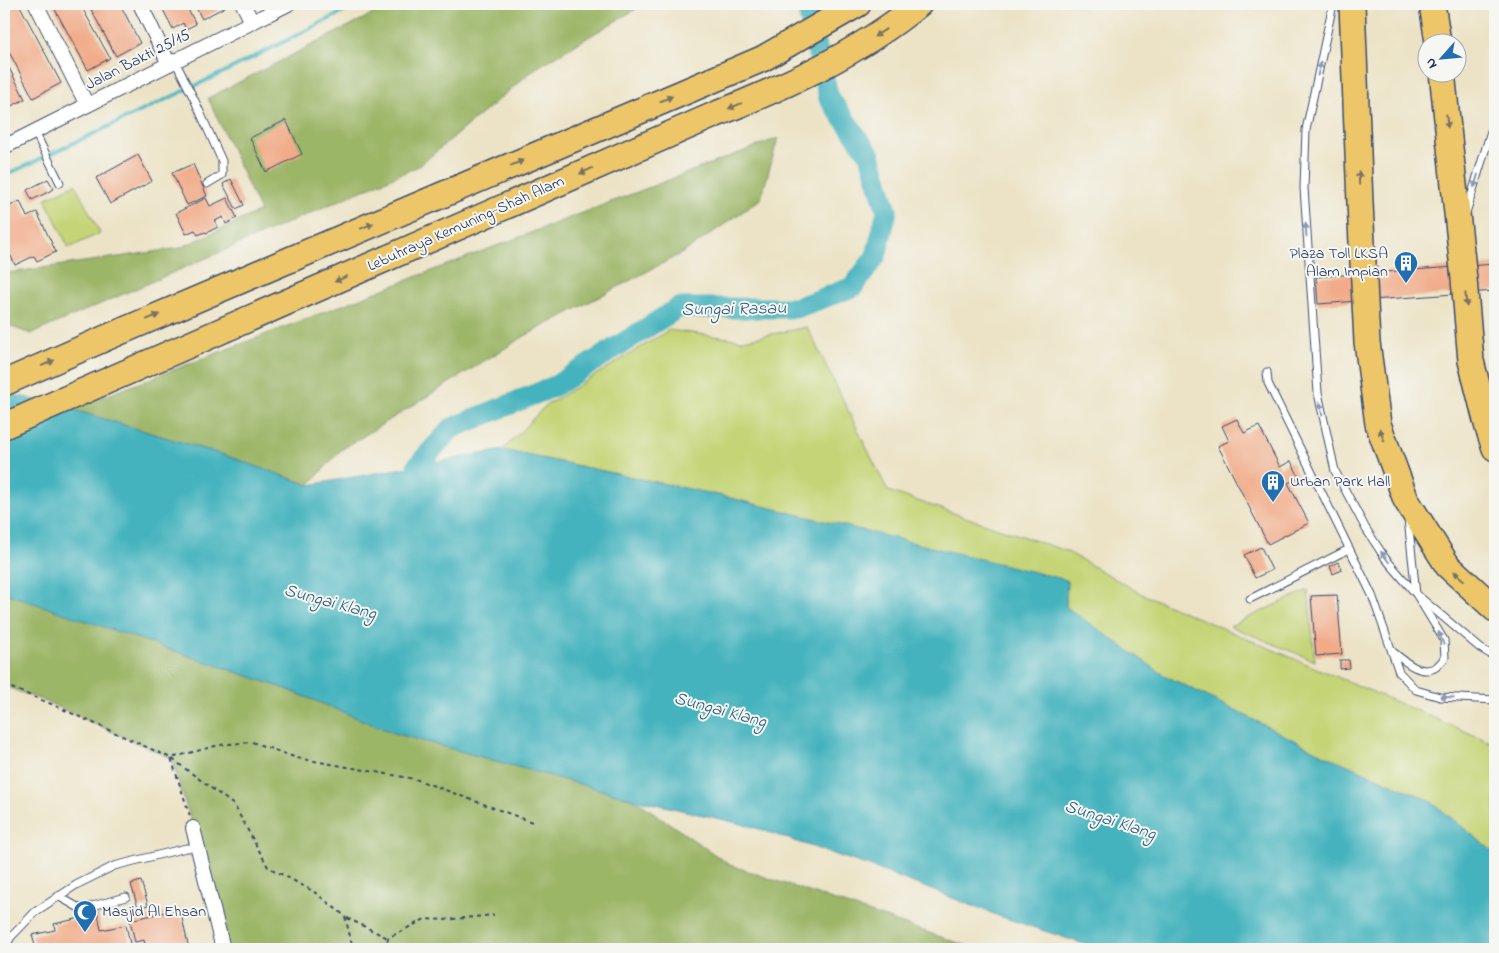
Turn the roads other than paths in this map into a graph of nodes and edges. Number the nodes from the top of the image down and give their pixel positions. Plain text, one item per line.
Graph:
1 (36, 4) edge
2 (140, 4) edge
3 (243, 4) edge
4 (288, 4) edge
5 (858, 4) edge
6 (919, 4) edge
7 (1333, 4) edge
8 (1352, 4) edge
9 (1432, 4) edge
10 (252, 22) junction
11 (1436, 32) edge
12 (172, 63) junction
13 (1443, 82) edge
14 (87, 105) junction
15 (1495, 118) edge
16 (35, 132) junction
17 (4, 147) edge
18 (60, 184) dead end
19 (207, 184) dead end
20 (1459, 236) junction
21 (1267, 372) dead end
22 (4, 383) edge
23 (4, 426) edge
24 (1495, 448) edge
25 (1406, 500) junction
26 (1349, 549) junction
27 (1416, 594) junction
28 (1250, 599) dead end
29 (1495, 609) edge
30 (1392, 651) junction
31 (1495, 657) edge
32 (1495, 700) edge
33 (193, 828) road end
34 (198, 848) junction
35 (58, 896) junction
36 (126, 898) dead end
37 (4, 949) edge
38 (224, 949) edge

1 - 14 street
2 - 12 street
3 - 10 street
4 - 10 street, Jalan Bakti 25/15
22 -> 5 highway
6 -> 23 highway, Lebuhraya Kemuning-Shah Alam
27 -> 7 lane
25 -> 8 highway
9 - 11 highway
10 - 12 street, Jalan Bakti 25/15
12 - 14 street, Jalan Bakti 25/15
12 - 19 lane
13 -> 20 highway
14 - 16 street, Jalan Bakti 25/15
15 -> 20 lane
16 - 17 street, Jalan Bakti 25/15
16 - 18 lane
20 -> 24 highway
21 - 26 lane
25 - 27 lane
29 -> 25 highway
26 - 28 lane
26 - 30 lane
30 -> 27 lane
27 - 31 lane
32 -> 30 lane
33 - 34 street
34 - 35 lane
34 - 38 street
35 - 36 lane
35 - 37 lane

